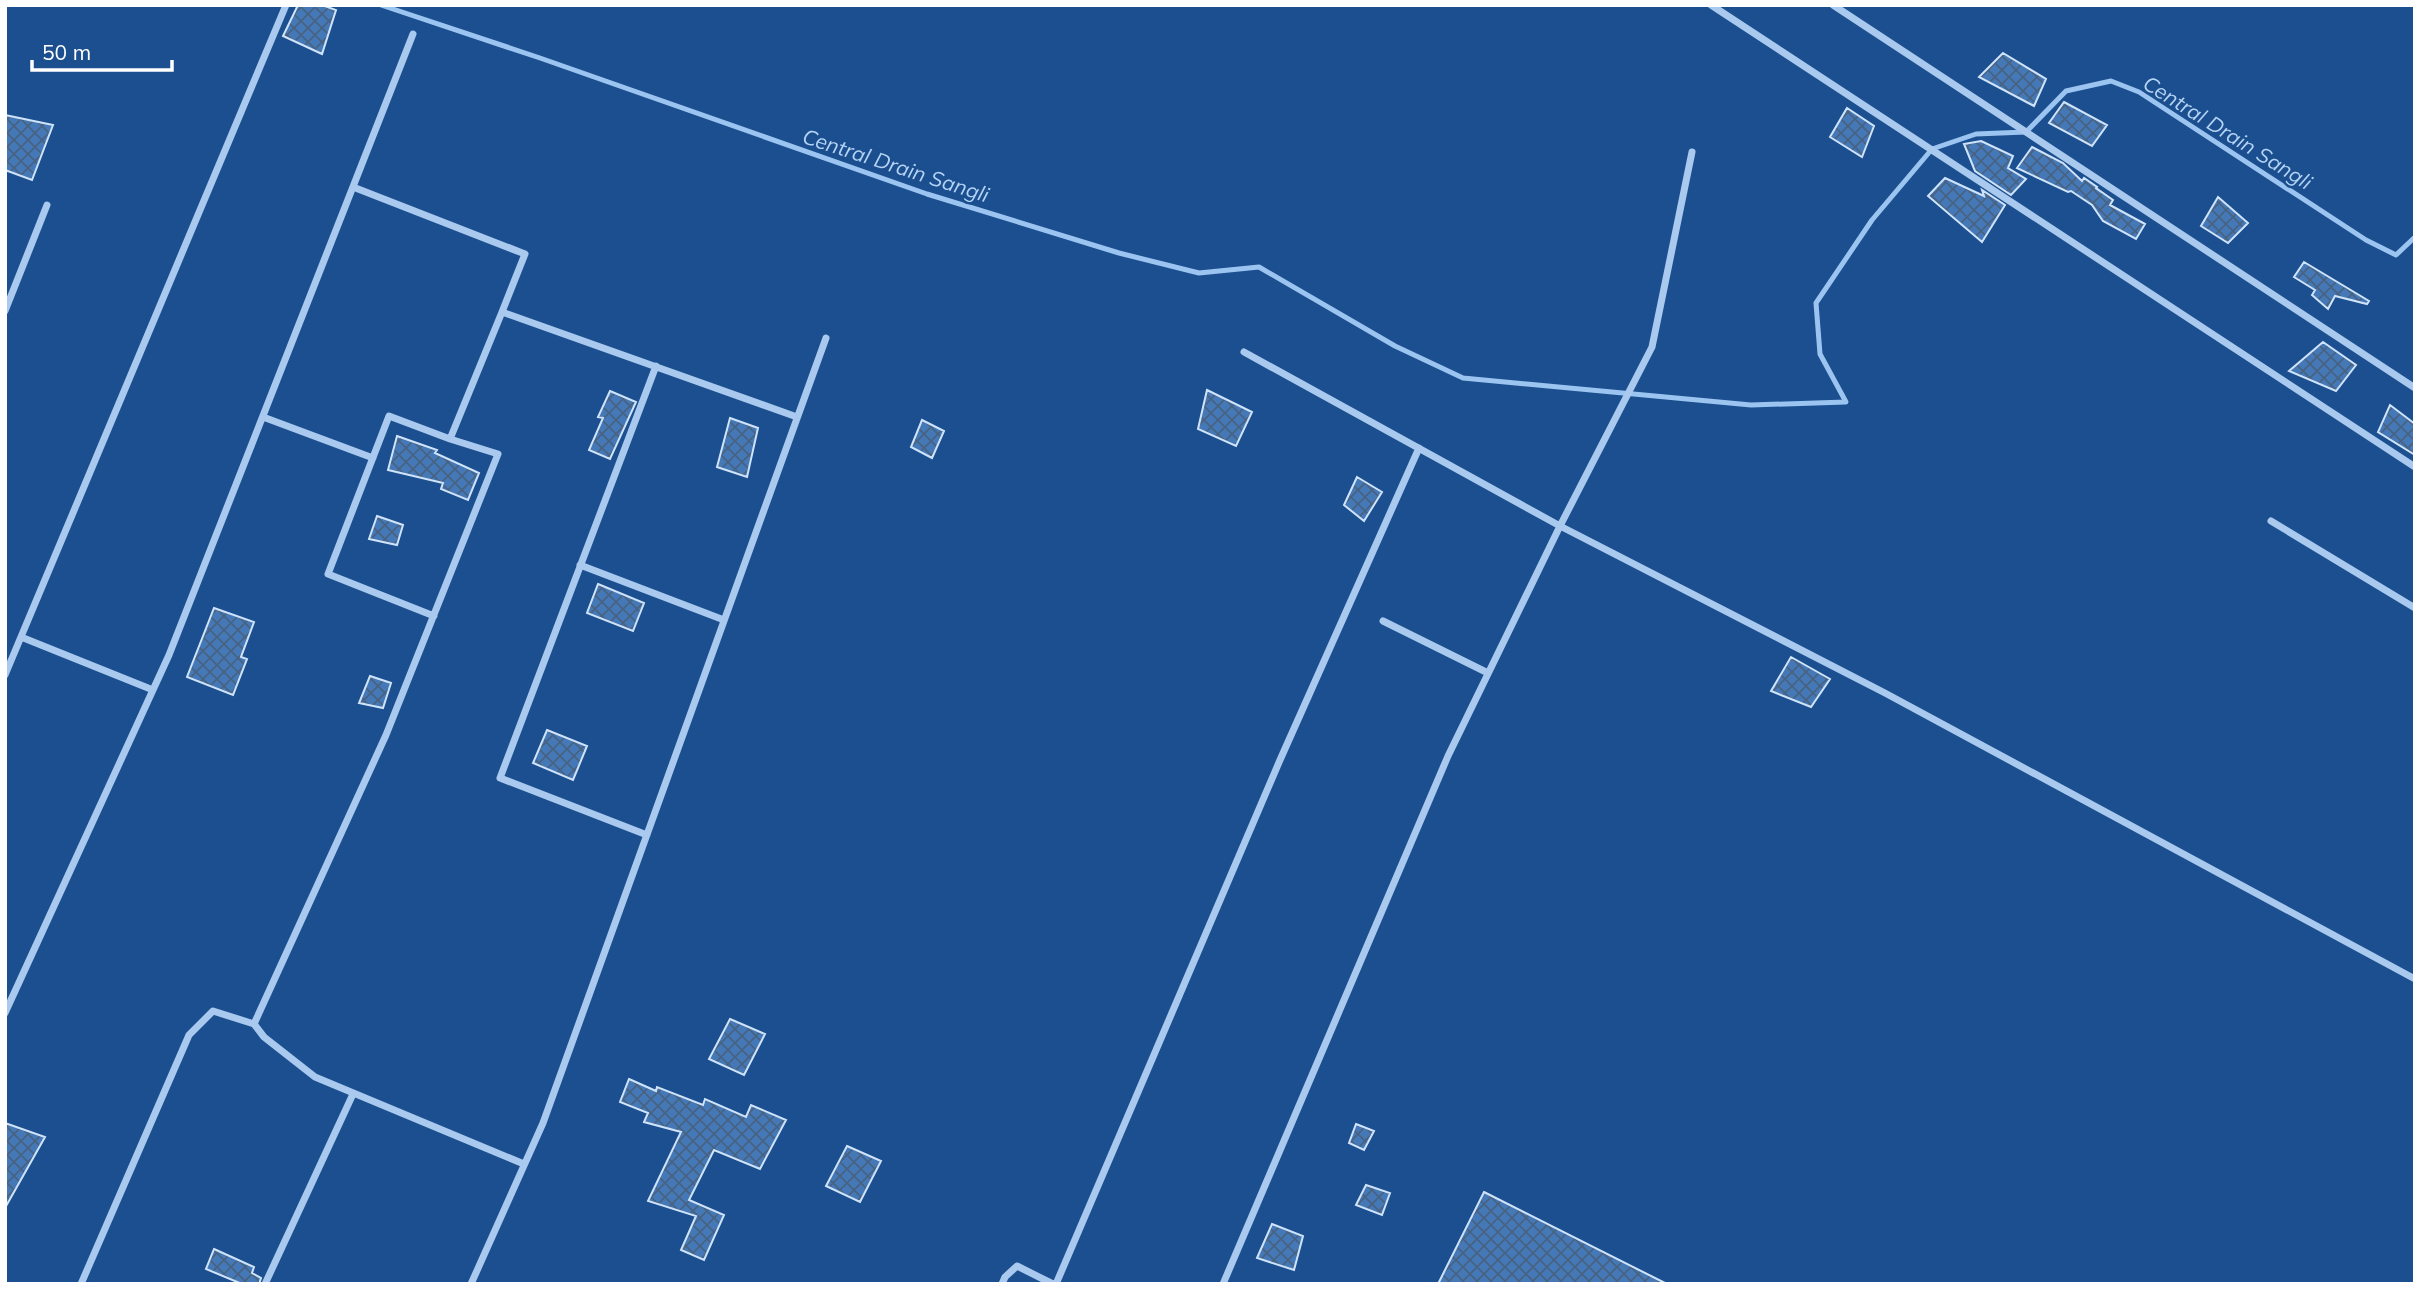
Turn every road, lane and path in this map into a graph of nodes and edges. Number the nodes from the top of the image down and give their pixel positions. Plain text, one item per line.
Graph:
1 (286, 5) edge
2 (1711, 5) edge
3 (1833, 5) edge
4 (413, 34) dead end
5 (1692, 152) dead end
6 (353, 187) junction
7 (47, 205) dead end
8 (5, 311) edge
9 (502, 312) junction
10 (826, 338) dead end
11 (1244, 352) dead end
12 (656, 366) junction
13 (2415, 388) edge
14 (262, 417) junction
15 (797, 417) junction
16 (450, 439) junction
17 (1419, 448) junction
18 (373, 458) junction
19 (2415, 467) edge
20 (2271, 521) dead end
21 (1560, 526) junction
22 (580, 565) junction
23 (2415, 608) edge
24 (434, 616) junction
25 (724, 620) junction
26 (1383, 621) dead end
27 (21, 637) junction
28 (1488, 673) junction
29 (5, 675) edge
30 (153, 690) junction
31 (647, 835) junction
32 (2415, 979) edge
33 (5, 1013) edge
34 (254, 1024) junction
35 (353, 1094) junction
36 (524, 1164) junction
37 (81, 1284) edge
38 (265, 1284) edge
39 (471, 1284) edge
40 (1002, 1284) edge
41 (1054, 1284) edge
42 (1223, 1284) edge

1 - 27 street
2 - 19 street
3 - 13 street
4 - 6 street
5 - 21 street
6 - 9 street
6 - 14 street
7 - 8 street
9 - 12 street
9 - 16 street
10 - 15 street
11 - 17 street
12 - 15 street
12 - 22 street
14 - 18 street
14 - 30 street
15 - 25 street
16 - 18 street
16 - 24 street
17 - 21 street
17 - 41 street
18 - 24 street
20 - 23 street
21 - 28 street
21 - 32 street
22 - 25 street
22 - 31 street
24 - 34 street
25 - 31 street
26 - 28 street
27 - 29 street
27 - 30 street
28 - 42 street
30 - 33 street
31 - 36 street
34 - 35 street
34 - 37 street
35 - 36 street
35 - 38 street
36 - 39 street
40 - 41 street

